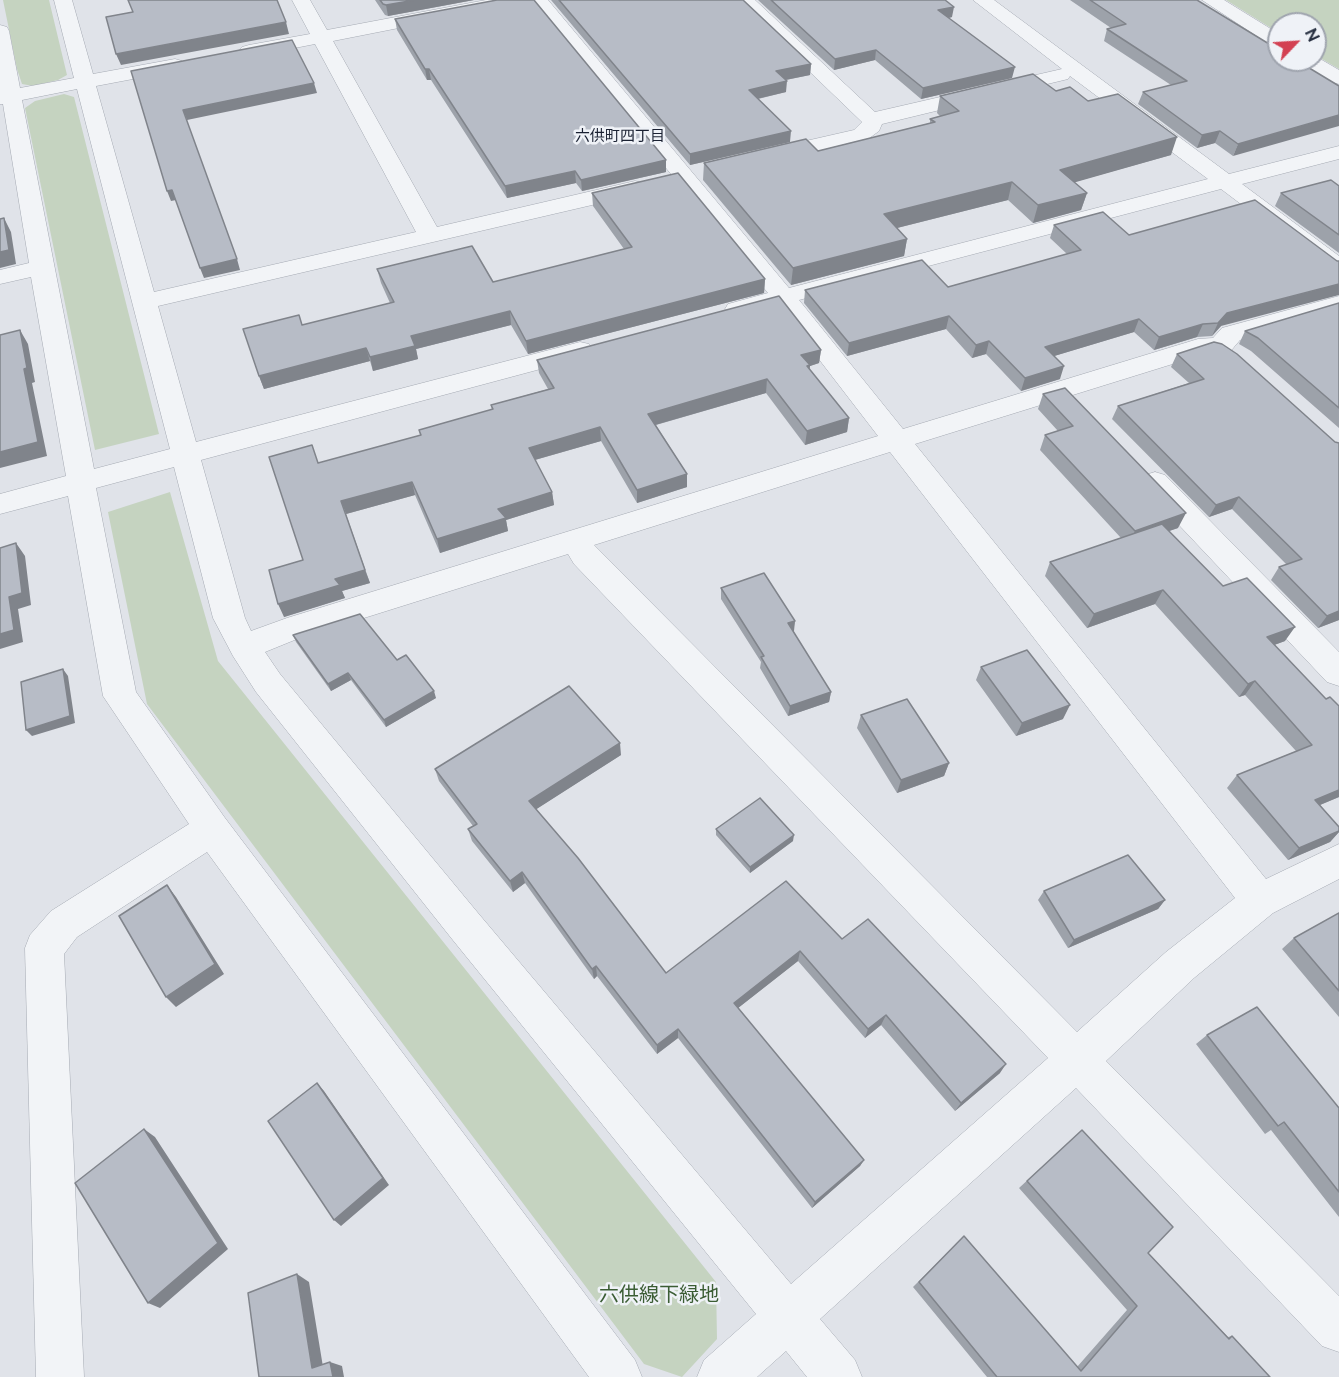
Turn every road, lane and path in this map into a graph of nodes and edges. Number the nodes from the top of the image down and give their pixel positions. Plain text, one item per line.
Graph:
1 (63, 0) edge
2 (301, 0) edge
3 (515, 0) edge
4 (538, 0) edge
5 (744, 0) edge
6 (982, 0) edge
7 (1211, 0) edge
8 (0, 31) edge
9 (1267, 35) edge
10 (321, 37) junction
11 (228, 55) edge
12 (192, 62) edge
13 (1060, 75) dead end
14 (87, 82) junction
15 (5, 97) edge
16 (870, 118) junction
17 (1339, 152) edge
18 (751, 161) edge
19 (676, 179) junction
20 (1226, 181) junction
21 (430, 236) junction
22 (42, 267) junction
23 (1339, 267) edge
24 (0, 277) edge
25 (784, 297) junction
26 (144, 302) junction
27 (1339, 303) edge
28 (715, 315) edge
29 (600, 345) edge
30 (1065, 389) junction
31 (1090, 415) edge
32 (897, 440) junction
33 (186, 454) junction
34 (1140, 466) edge
35 (81, 482) junction
36 (0, 504) edge
37 (575, 540) junction
38 (244, 647) junction
39 (1339, 673) edge
40 (212, 829) junction
41 (1339, 861) edge
42 (1260, 901) junction
43 (1077, 1060) junction
44 (789, 1317) junction
45 (1339, 1329) edge
46 (60, 1377) edge
47 (618, 1377) edge
48 (722, 1377) edge
49 (838, 1377) edge

1 - 14 street
2 - 10 street
3 - 10 street
4 - 19 street
5 - 16 street
6 - 20 street
7 - 9 street
8 - 15 street
10 - 11 street
10 - 21 street
12 - 14 street
13 - 16 street
14 - 15 street
14 - 26 street
15 - 22 street
16 - 18 street
17 - 20 street
19 - 21 street
19 - 25 street
20 - 23 street
20 - 25 street
21 - 26 street
22 - 24 street
22 - 35 street
25 - 28 street
25 - 32 street
26 - 33 street
27 - 30 street
29 - 33 street
30 - 31 street
30 - 32 street
32 - 37 street
32 - 42 street
33 - 35 street
33 - 38 street
34 - 39 street
35 - 36 street
35 - 40 street
37 - 38 street
37 - 43 street
38 - 44 street
40 - 46 street
40 - 47 street
41 - 42 street
42 - 43 street
43 - 44 street
43 - 45 street
44 - 48 street
44 - 49 street

